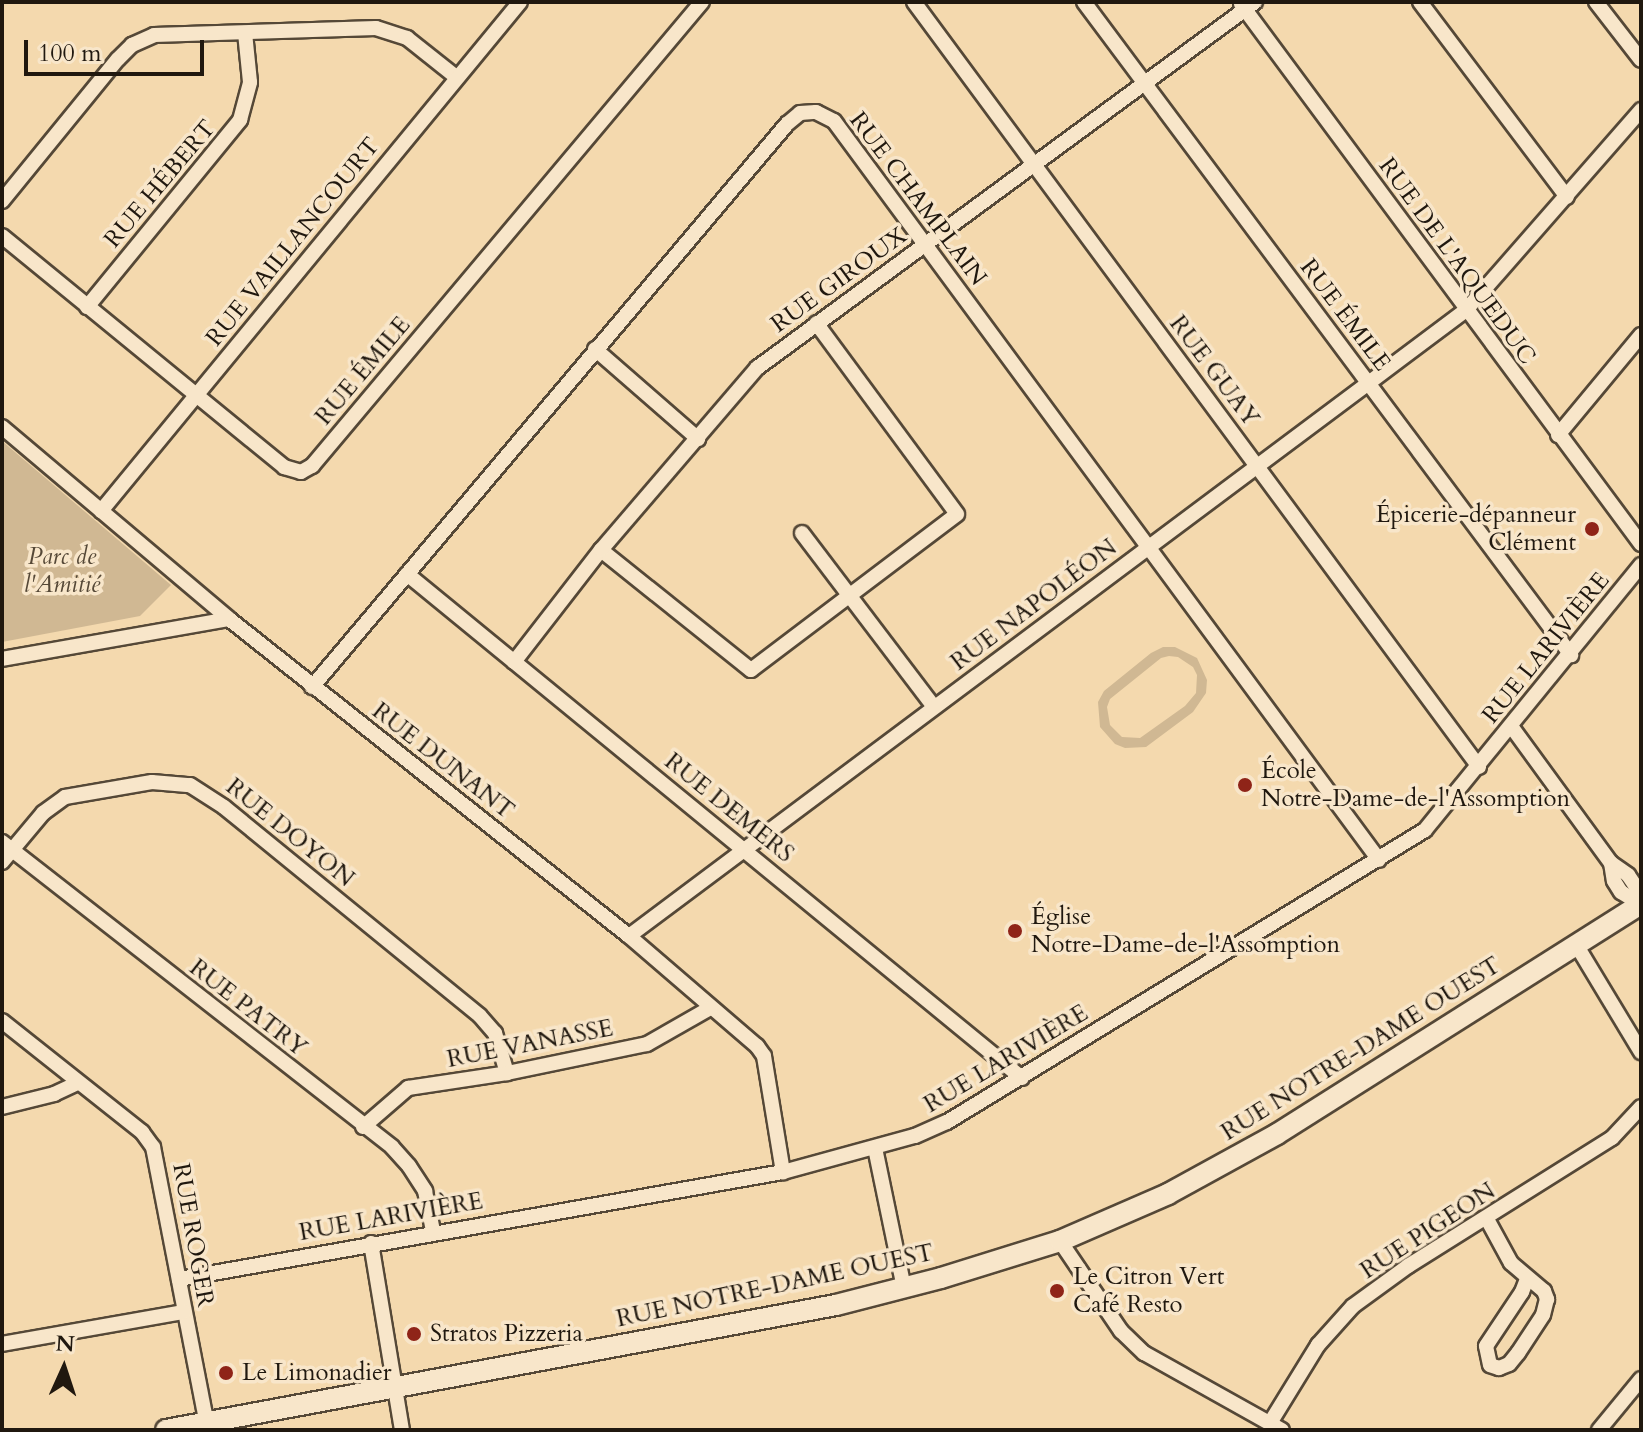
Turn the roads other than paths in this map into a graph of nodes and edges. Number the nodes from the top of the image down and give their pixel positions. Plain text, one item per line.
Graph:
1 (520, 2) edge
2 (702, 2) edge
3 (914, 2) edge
4 (1084, 2) edge
5 (1420, 2) edge
6 (1596, 2) edge
7 (1247, 4) edge
8 (245, 33) junction
9 (1641, 60) edge
10 (456, 77) junction
11 (1144, 83) junction
12 (1641, 110) edge
13 (1034, 164) junction
14 (1567, 197) junction
15 (2, 201) edge
16 (2, 236) edge
17 (925, 245) junction
18 (87, 307) junction
19 (1466, 310) junction
20 (816, 323) junction
21 (1641, 335) edge
22 (595, 349) junction
23 (1367, 382) junction
24 (195, 397) junction
25 (2, 427) edge
26 (1558, 435) junction
27 (698, 439) junction
28 (1256, 465) junction
29 (101, 511) junction
30 (802, 533) dead end
31 (1641, 544) edge
32 (1147, 547) junction
33 (601, 550) junction
34 (1641, 565) edge
35 (407, 574) junction
36 (850, 596) junction
37 (229, 619) junction
38 (1571, 655) junction
39 (2, 659) edge
40 (514, 662) junction
41 (312, 687) junction
42 (934, 707) junction
43 (1511, 726) junction
44 (1479, 767) junction
45 (7, 846) edge
46 (745, 849) junction
47 (1379, 860) junction
48 (2, 862) edge
49 (1641, 904) edge
50 (629, 936) junction
51 (1577, 946) junction
52 (710, 1008) junction
53 (2, 1021) edge
54 (1641, 1052) edge
55 (507, 1073) junction
56 (1022, 1078) junction
57 (78, 1083) junction
58 (2, 1107) edge
59 (1641, 1107) edge
60 (363, 1127) junction
61 (875, 1148) junction
62 (783, 1172) junction
63 (1487, 1219) junction
64 (433, 1231) junction
65 (1060, 1241) junction
66 (371, 1243) junction
67 (179, 1279) junction
68 (1527, 1279) junction
69 (904, 1288) junction
70 (184, 1312) junction
71 (2, 1344) edge
72 (1641, 1379) edge
73 (394, 1385) junction
74 (207, 1426) edge
75 (1276, 1426) edge
76 (166, 1430) edge
77 (402, 1430) edge
78 (1599, 1430) edge

1 - 10 street, RUE VAILLANCOURT
2 - 24 street, RUE ÉMILE
3 - 13 street, RUE GUAY
4 - 11 street, RUE ÉMILE
5 - 14 street
6 - 9 street
7 - 11 street, RUE GIROUX
7 - 19 street, RUE DE L'AQUEDUC
8 - 10 street
8 - 15 street
8 - 18 street, RUE HÉBERT
10 - 24 street, RUE VAILLANCOURT
11 - 13 street, RUE GIROUX
11 - 23 street, RUE ÉMILE
12 - 14 street, RUE NAPOLÉON
13 - 17 street, RUE GIROUX
13 - 28 street, RUE GUAY
14 - 19 street, RUE NAPOLÉON
16 - 18 street, RUE ÉMILE
17 - 20 street, RUE GIROUX
17 - 22 street, RUE CHAMPLAIN
17 - 32 street, RUE CHAMPLAIN
18 - 24 street, RUE ÉMILE
19 - 23 street, RUE NAPOLÉON
19 - 26 street, RUE DE L'AQUEDUC
20 - 27 street, RUE GIROUX
20 - 36 street
21 - 26 street
22 - 27 street
22 - 35 street, RUE CHAMPLAIN
23 - 28 street, RUE NAPOLÉON
23 - 38 street, RUE ÉMILE
24 - 29 street, RUE VAILLANCOURT
25 - 29 street, RUE DUNANT
26 - 31 street, RUE DE L'AQUEDUC
27 - 33 street, RUE GIROUX
28 - 32 street, RUE NAPOLÉON
28 - 44 street, RUE GUAY
29 - 37 street, RUE DUNANT
30 - 36 street
32 - 42 street, RUE NAPOLÉON
32 - 47 street, RUE CHAMPLAIN
33 - 36 street
33 - 40 street, RUE GIROUX
34 - 38 street, RUE LARIVIÈRE
35 - 40 street, RUE DEMERS
35 - 41 street, RUE CHAMPLAIN
36 - 42 street
37 - 39 street
37 - 41 street, RUE DUNANT
38 - 43 street, RUE LARIVIÈRE
40 - 46 street, RUE DEMERS
41 - 50 street, RUE DUNANT
42 - 46 street, RUE NAPOLÉON
43 - 44 street, RUE LARIVIÈRE
43 - 49 street
44 - 47 street, RUE LARIVIÈRE
45 - 48 street, RUE DOYON
45 - 55 street, RUE DOYON
45 - 60 street, RUE PATRY
46 - 50 street, RUE NAPOLÉON
46 - 56 street, RUE DEMERS
47 - 56 street, RUE LARIVIÈRE
49 - 51 street, RUE NOTRE-DAME OUEST
50 - 52 street, RUE DUNANT
51 - 54 street
51 - 65 street, RUE NOTRE-DAME OUEST
52 - 55 street, RUE VANASSE
52 - 62 street, RUE DUNANT
53 - 57 street, RUE ROGER
55 - 60 street, RUE VANASSE
56 - 61 street, RUE LARIVIÈRE
57 - 58 street
57 - 67 street, RUE ROGER
59 - 63 street, RUE PIGEON
60 - 64 street, RUE PATRY
61 - 62 street, RUE LARIVIÈRE
61 - 69 street
62 - 64 street, RUE LARIVIÈRE
63 - 68 street
63 - 75 street, RUE PIGEON
64 - 66 street, RUE LARIVIÈRE
65 - 69 street, RUE NOTRE-DAME OUEST
65 - 75 street
66 - 67 street, RUE LARIVIÈRE
66 - 73 street
67 - 70 street, RUE ROGER
68 - 68 street
69 - 73 street, RUE NOTRE-DAME OUEST
70 - 71 street
70 - 74 street, RUE ROGER
72 - 78 street
73 - 74 street, RUE NOTRE-DAME OUEST
73 - 77 street
74 - 76 street, RUE NOTRE-DAME OUEST

